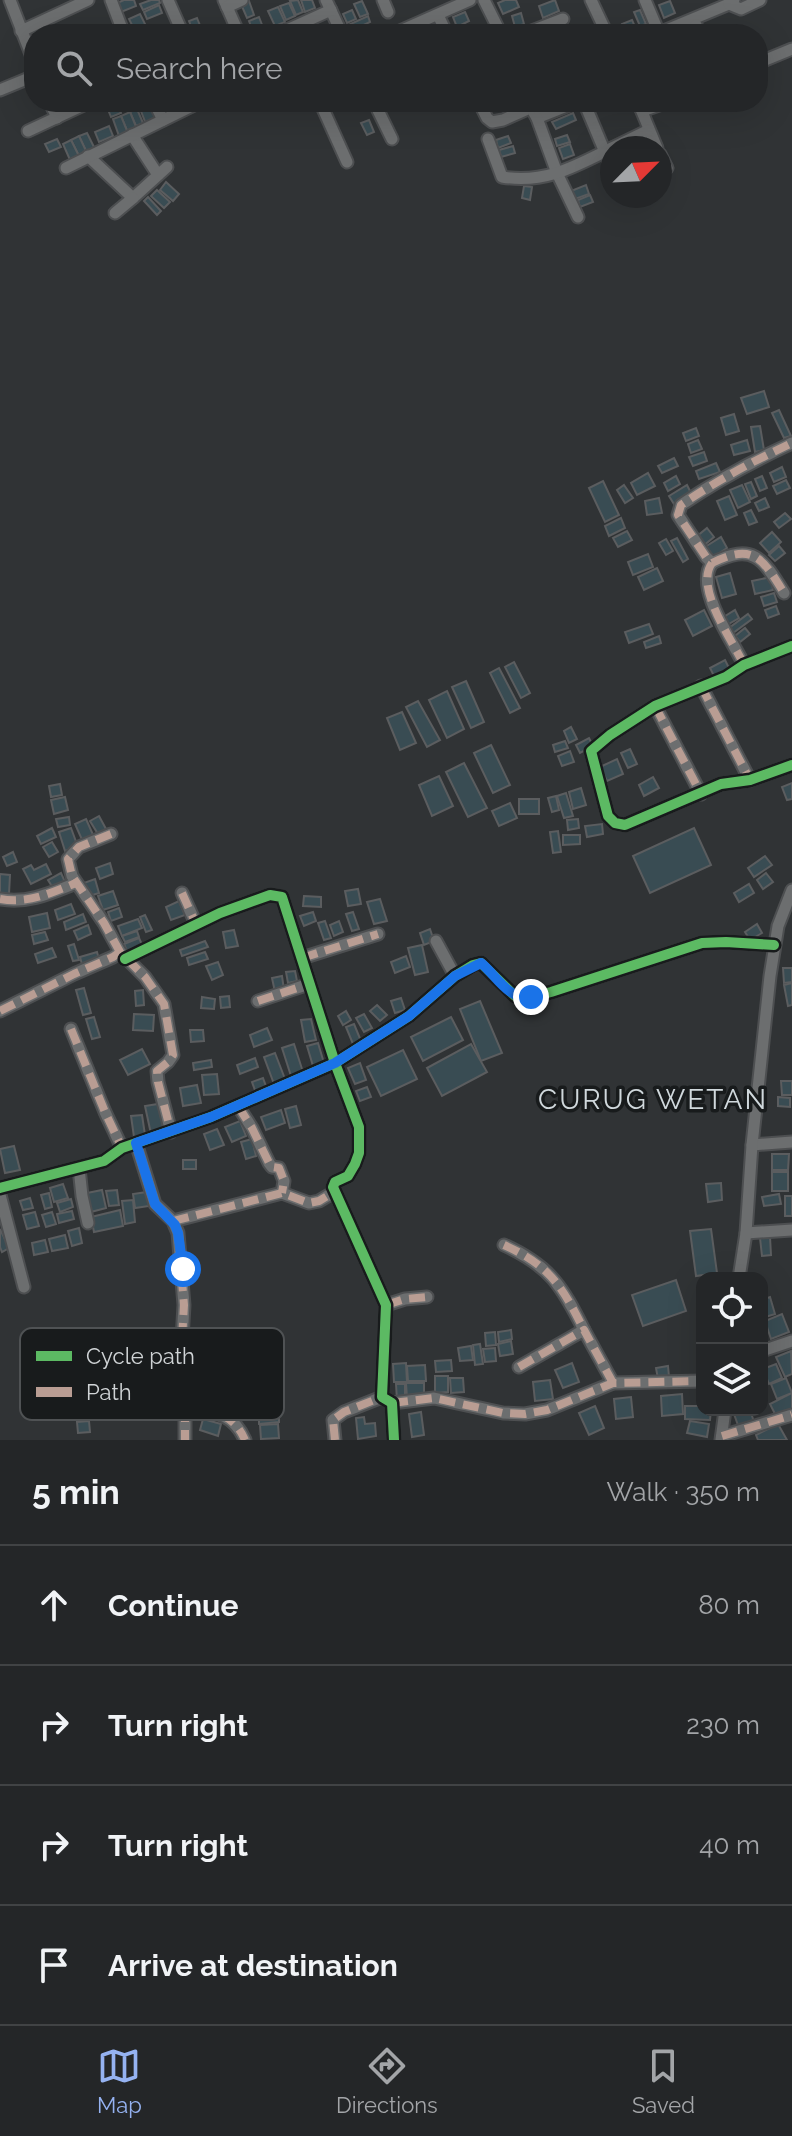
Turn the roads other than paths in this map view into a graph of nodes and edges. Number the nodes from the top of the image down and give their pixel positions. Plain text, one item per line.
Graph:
1 (10, 0) edge
2 (88, 0) edge
3 (111, 0) edge
4 (168, 0) edge
5 (242, 0) edge
6 (470, 0) edge
7 (484, 0) edge
8 (591, 0) edge
9 (645, 0) edge
10 (699, 0) edge
11 (760, 0) edge
12 (731, 2) edge
13 (226, 3) edge
14 (328, 5) edge
15 (59, 6) edge
16 (705, 13) junction
17 (438, 15) junction
18 (563, 19) dead end
19 (32, 24) edge
20 (120, 24) edge
21 (179, 24) edge
22 (235, 24) edge
23 (295, 24) edge
24 (337, 24) edge
25 (417, 24) edge
26 (442, 24) edge
27 (496, 24) edge
28 (557, 24) edge
29 (602, 24) edge
30 (654, 24) edge
31 (680, 24) edge
32 (24, 29) edge
33 (21, 31) junction
34 (24, 38) edge
35 (792, 49) edge
36 (768, 59) edge
37 (24, 80) edge
38 (0, 90) edge
39 (54, 112) edge
40 (69, 112) edge
41 (159, 112) edge
42 (179, 112) edge
43 (324, 112) edge
44 (379, 112) edge
45 (484, 112) edge
46 (524, 112) edge
47 (533, 112) edge
48 (590, 112) edge
49 (642, 112) edge
50 (57, 118) junction
51 (163, 120) junction
52 (649, 130) junction
53 (28, 131) dead end
54 (132, 135) junction
55 (603, 136) edge
56 (637, 136) edge
57 (652, 136) edge
58 (392, 139) dead end
59 (488, 139) dead end
60 (600, 154) edge
61 (88, 156) junction
62 (347, 162) dead end
63 (66, 168) dead end
64 (557, 173) junction
65 (133, 198) junction
66 (115, 213) dead end
67 (578, 217) dead end
68 (792, 443) edge
69 (712, 563) junction
70 (784, 593) dead end
71 (792, 646) edge
72 (744, 665) junction
73 (701, 686) junction
74 (655, 706) junction
75 (792, 765) edge
76 (750, 780) junction
77 (701, 794) junction
78 (111, 834) dead end
79 (76, 883) junction
80 (792, 890) edge
81 (182, 893) dead end
82 (0, 899) edge
83 (196, 924) junction
84 (378, 934) dead end
85 (436, 941) dead end
86 (774, 945) junction
87 (123, 956) junction
88 (302, 958) junction
89 (455, 976) junction
90 (309, 984) junction
91 (258, 1001) dead end
92 (0, 1011) edge
93 (71, 1029) dead end
94 (335, 1063) junction
95 (238, 1106) junction
96 (171, 1132) junction
97 (792, 1142) edge
98 (136, 1143) junction
99 (752, 1145) junction
100 (122, 1148) junction
101 (79, 1168) junction
102 (0, 1188) edge
103 (334, 1192) junction
104 (282, 1193) junction
105 (0, 1195) edge
106 (173, 1221) junction
107 (88, 1223) dead end
108 (792, 1230) edge
109 (746, 1233) junction
110 (504, 1245) dead end
111 (740, 1272) edge
112 (24, 1287) dead end
113 (427, 1297) dead end
114 (386, 1305) junction
115 (183, 1328) edge
116 (584, 1330) junction
117 (792, 1341) edge
118 (768, 1349) edge
119 (519, 1367) dead end
120 (696, 1381) edge
121 (613, 1383) junction
122 (387, 1400) junction
123 (792, 1415) edge
124 (724, 1416) edge
125 (231, 1420) edge
126 (722, 1438) edge
127 (245, 1440) edge
128 (335, 1440) edge
129 (394, 1440) edge

1 - 33 street
2 - 15 street
3 - 20 street
4 - 21 street
5 - 13 street
6 - 17 street
7 - 27 street
8 - 29 street
9 - 30 street
10 - 16 street
11 - 12 street
12 - 16 street
13 - 22 street
14 - 23 street
14 - 24 street
15 - 19 street
16 - 31 street
17 - 25 street
17 - 26 street
18 - 28 street
32 - 33 street
33 - 34 street
35 - 36 street
37 - 38 street
39 - 50 street
40 - 50 street
41 - 51 street
42 - 51 street
43 - 62 street
44 - 58 street
45 - 46 street
47 - 64 street
48 - 55 street
49 - 52 street
50 - 53 street
51 - 54 street
52 - 56 street
52 - 57 street
54 - 61 street
54 - 65 street
59 - 64 street
60 - 64 street
61 - 63 street
61 - 65 street
64 - 67 street
65 - 66 street
68 - 69 street
69 - 70 street
69 - 72 street
71 - 72 street
72 - 73 street
73 - 74 street
73 - 76 street
74 - 77 street
74 - 77 street
75 - 76 street
76 - 77 street
78 - 79 street
79 - 82 street
79 - 87 street
80 - 86 street
81 - 83 street
83 - 87 street
83 - 88 street
84 - 88 street
85 - 89 street
86 - 89 street
86 - 99 street
87 - 92 street
87 - 96 street
88 - 90 street
89 - 94 street
90 - 91 street
90 - 94 street
93 - 100 street
94 - 95 street
94 - 103 street
95 - 96 street
95 - 104 street
96 - 98 street
97 - 99 street
98 - 100 street
98 - 106 street
99 - 109 street
100 - 101 street
101 - 102 street
101 - 107 street
103 - 104 street
103 - 114 street
104 - 106 street
105 - 112 street
106 - 115 street
108 - 109 street
109 - 111 street
110 - 116 street
113 - 114 street
114 - 122 street
116 - 119 street
116 - 121 street
117 - 118 street
120 - 121 street
121 - 122 street
122 - 128 street
122 - 129 street
123 - 126 street
124 - 126 street
125 - 127 street

